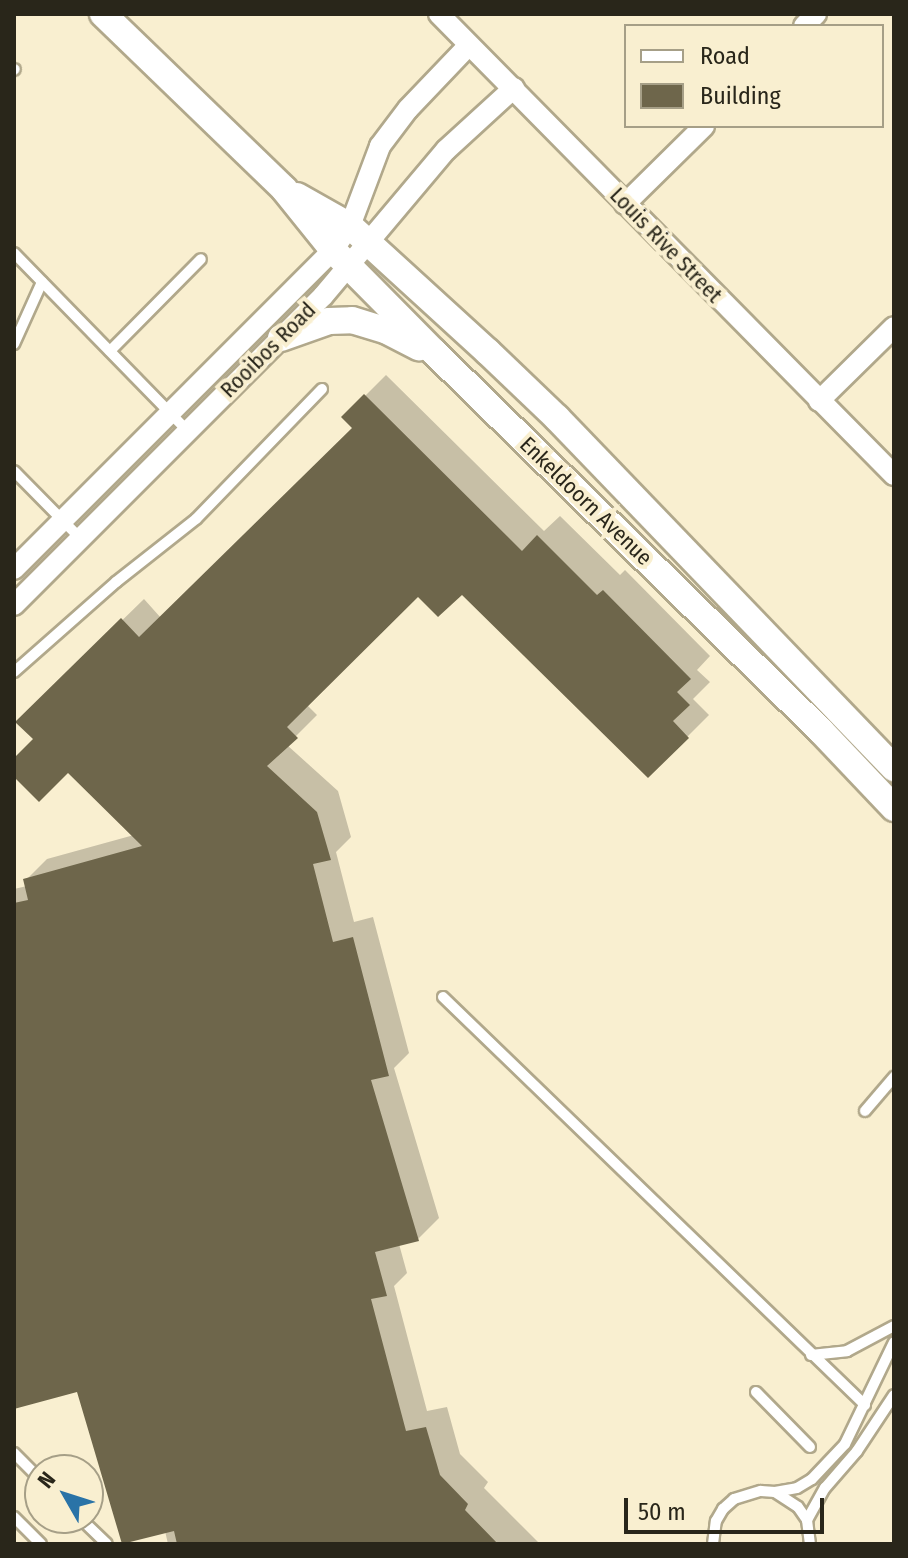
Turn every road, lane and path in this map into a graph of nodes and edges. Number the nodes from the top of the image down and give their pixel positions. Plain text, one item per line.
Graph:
1 (103, 14) edge
2 (439, 14) edge
3 (469, 45) junction
4 (514, 88) junction
5 (702, 128) edge
6 (284, 189) junction
7 (625, 204) junction
8 (360, 234) junction
9 (14, 253) edge
10 (342, 258) junction
11 (201, 259) dead end
12 (42, 282) junction
13 (894, 327) edge
14 (281, 338) junction
15 (14, 344) edge
16 (110, 351) junction
17 (434, 352) junction
18 (322, 389) dead end
19 (819, 401) junction
20 (169, 412) junction
21 (187, 430) junction
22 (14, 471) edge
23 (894, 475) edge
24 (61, 521) junction
25 (80, 538) junction
26 (14, 569) edge
27 (14, 605) edge
28 (14, 672) edge
29 (894, 768) edge
30 (894, 808) edge
31 (443, 997) dead end
32 (894, 1077) edge
33 (865, 1111) dead end
34 (894, 1326) edge
35 (894, 1342) edge
36 (811, 1355) junction
37 (756, 1392) dead end
38 (894, 1395) edge
39 (865, 1405) junction
40 (810, 1447) dead end
41 (775, 1492) junction
42 (14, 1517) edge
43 (807, 1520) junction
44 (41, 1544) edge
45 (713, 1544) edge
46 (810, 1544) edge

1 - 6 street, Enkeldoorn Avenue
2 - 3 street, Louis Rive Street
3 - 4 street, Louis Rive Street
3 - 8 street, Rooibos Road
4 - 7 street, Louis Rive Street
4 - 8 street, Rooibos Road
5 - 7 street
6 - 8 street, Enkeldoorn Avenue
6 - 10 street, Enkeldoorn Avenue
7 - 19 street, Louis Rive Street
8 - 10 street, Rooibos Road
8 - 29 street, Enkeldoorn Avenue
9 - 12 lane
10 - 14 street, Rooibos Road
10 - 17 street, Enkeldoorn Avenue
10 - 20 street, Rooibos Road
11 - 16 lane
12 - 15 lane
12 - 16 lane
13 - 19 street
14 - 17 street
14 - 21 street, Rooibos Road
16 - 20 lane
17 - 30 street, Enkeldoorn Avenue
18 - 28 lane
19 - 23 street, Louis Rive Street
20 - 21 lane
20 - 24 street, Rooibos Road
21 - 25 street, Rooibos Road
22 - 24 lane
24 - 25 lane
24 - 26 street, Rooibos Road
25 - 27 street, Rooibos Road
31 - 36 lane
32 - 33 lane
34 - 36 lane
35 - 39 lane
36 - 39 lane
37 - 40 lane
38 - 43 lane
39 - 41 lane
41 - 43 lane
41 - 45 lane
42 - 44 lane
43 - 46 lane

